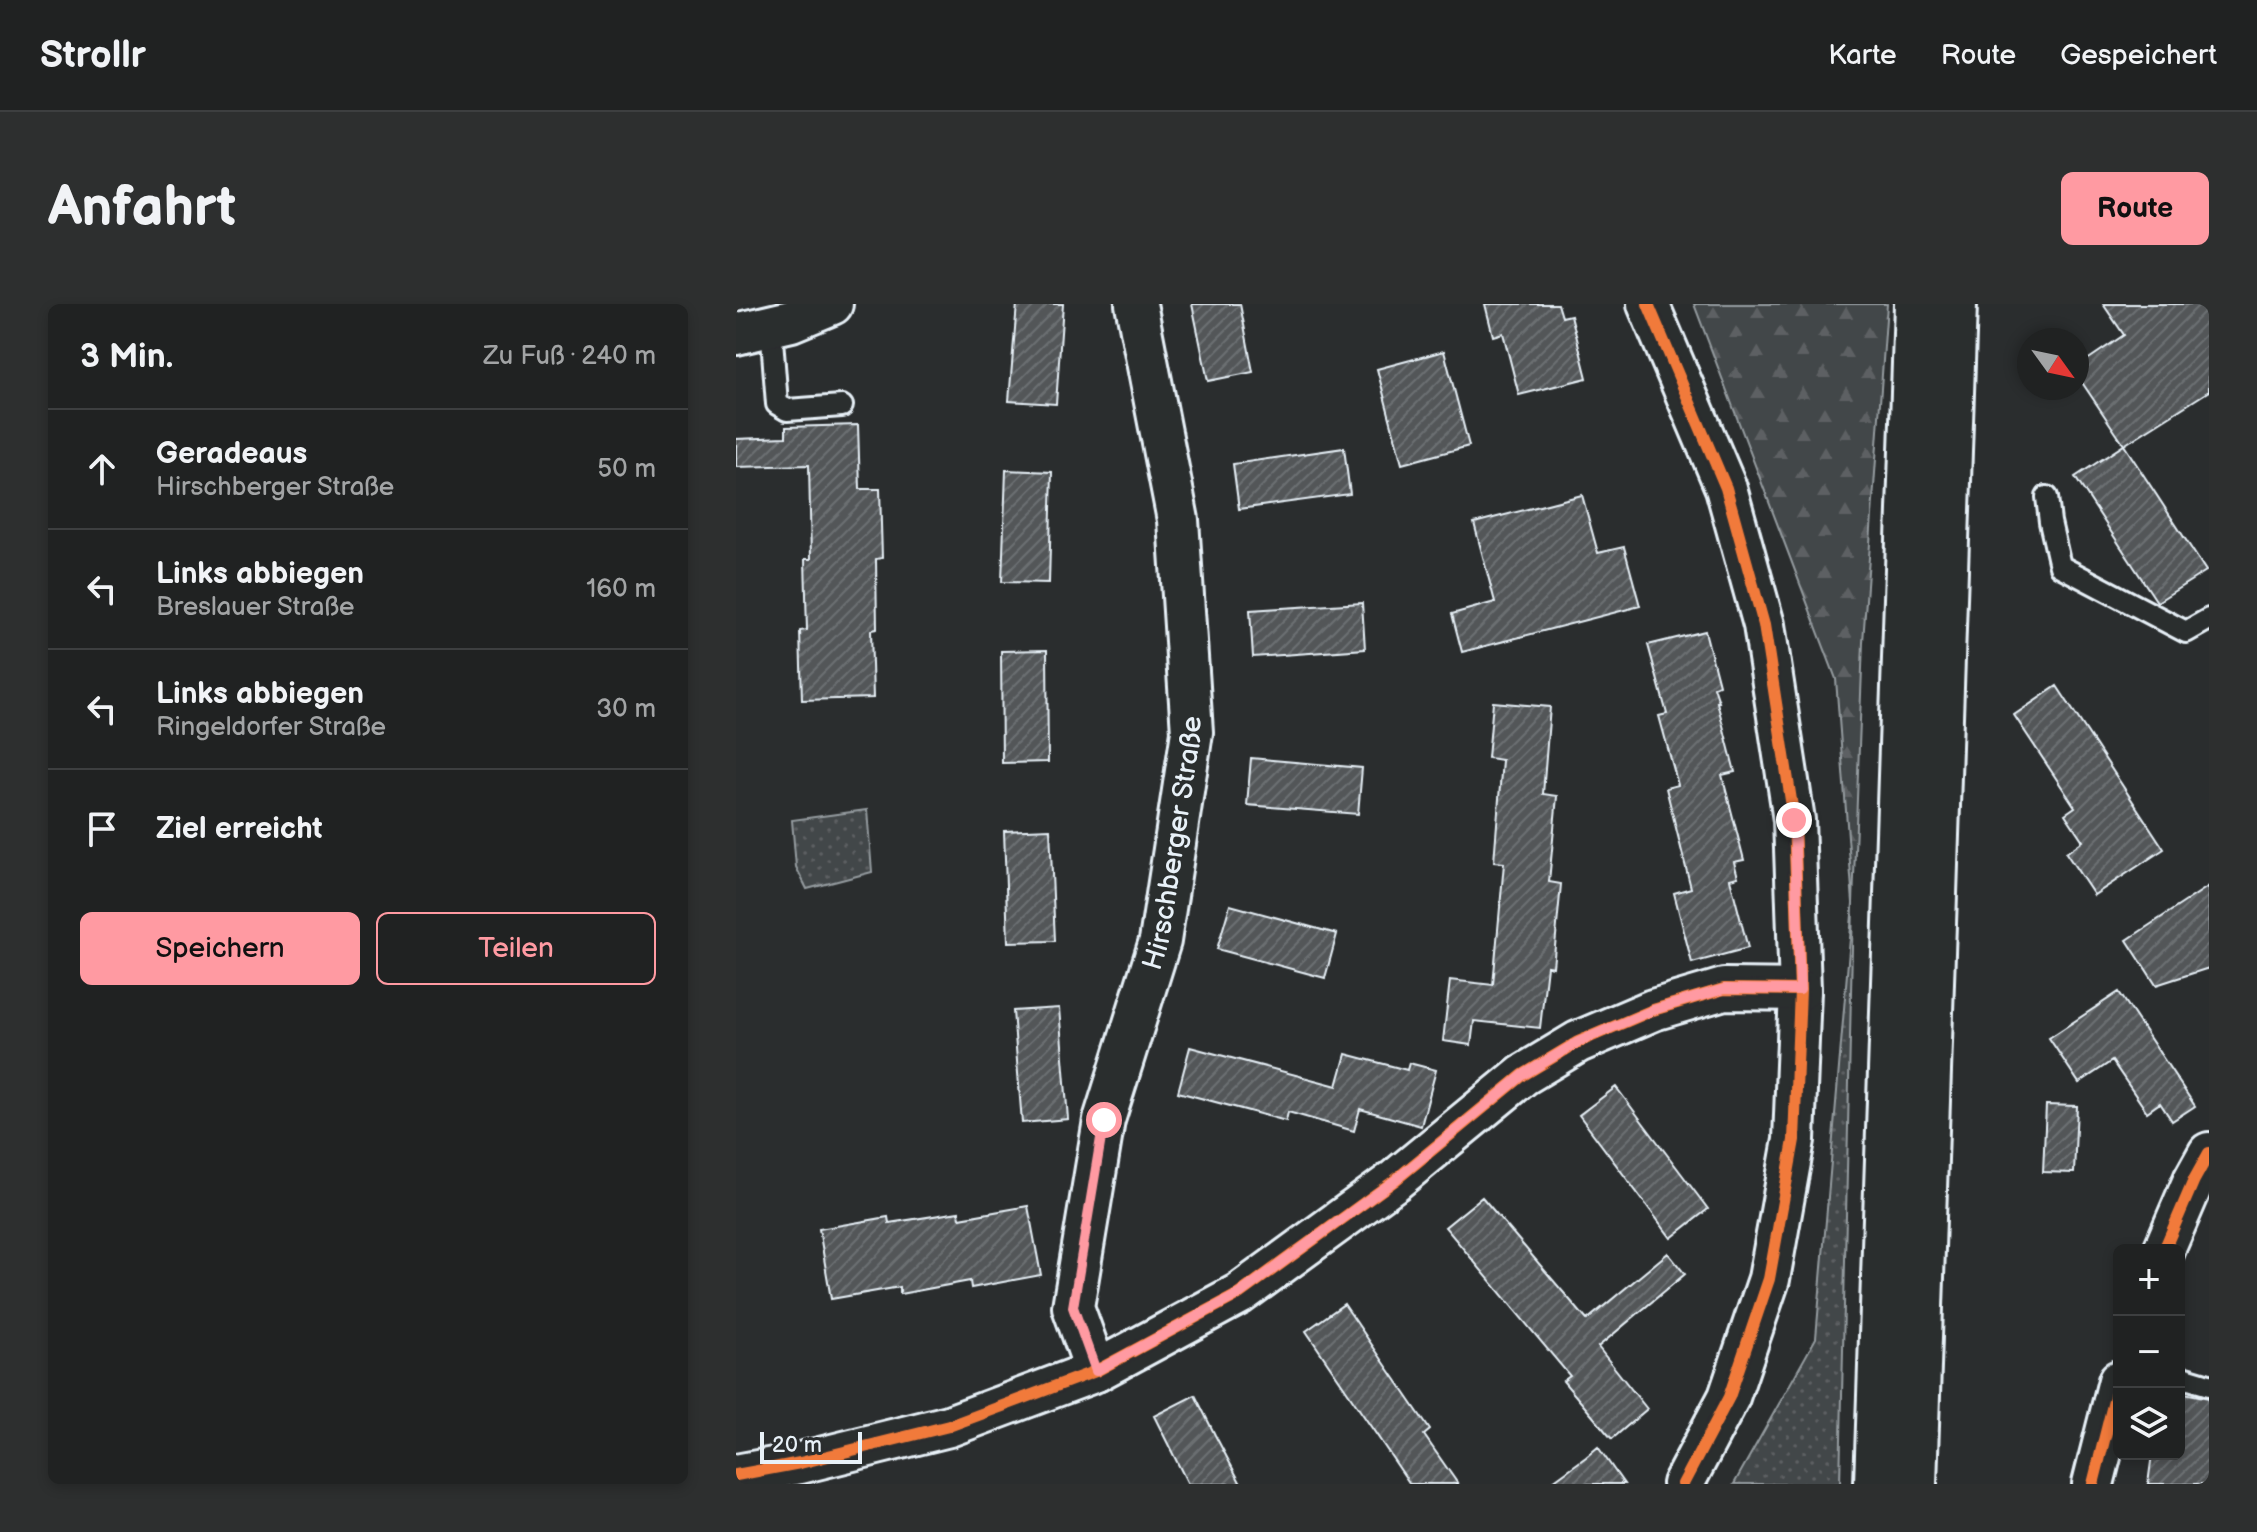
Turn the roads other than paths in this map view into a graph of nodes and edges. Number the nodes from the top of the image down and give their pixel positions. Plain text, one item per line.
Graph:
1 (832, 304) edge
2 (1136, 304) edge
3 (1648, 304) edge
4 (1917, 304) edge
5 (1954, 304) edge
6 (754, 330) edge
7 (842, 406) dead end
8 (2047, 497) dead end
9 (2209, 619) edge
10 (1800, 990) junction
11 (2204, 1174) edge
12 (2167, 1244) edge
13 (1096, 1371) junction
14 (2185, 1378) edge
15 (2209, 1385) edge
16 (2117, 1388) edge
17 (736, 1475) edge
18 (1683, 1484) edge
19 (1877, 1484) edge
20 (1914, 1484) edge
21 (2093, 1484) edge

1 - 6 street
2 - 13 street, Hirschberger Straße
3 - 10 street
4 - 19 highway
5 - 20 highway
6 - 7 lane
8 - 9 lane
10 - 13 street
10 - 18 street
11 - 12 street
13 - 17 street
14 - 15 lane
16 - 21 street

